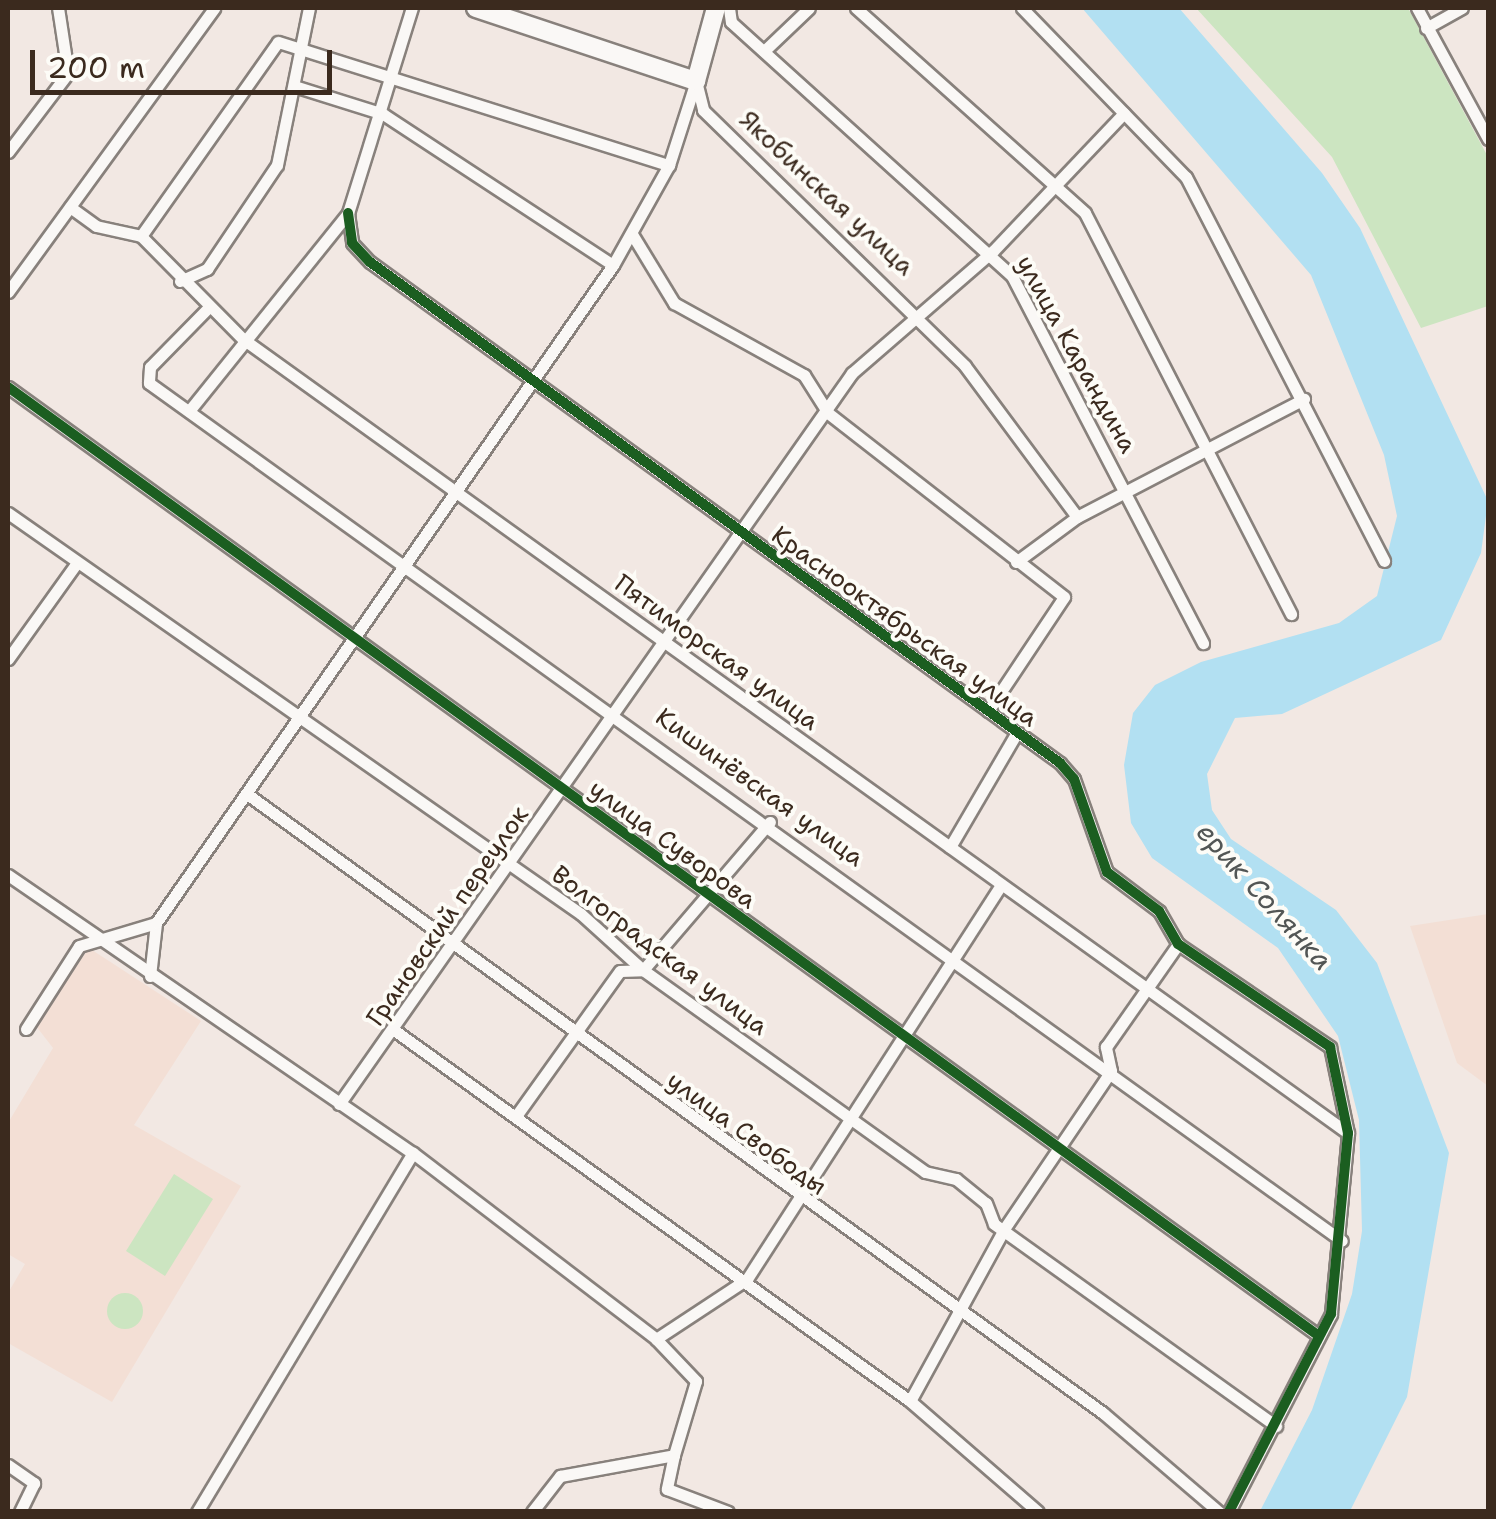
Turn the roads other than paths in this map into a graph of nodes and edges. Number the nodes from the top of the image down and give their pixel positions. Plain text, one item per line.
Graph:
1 (58, 8) edge
2 (214, 8) edge
3 (310, 8) edge
4 (412, 8) edge
5 (476, 8) edge
6 (716, 8) edge
7 (728, 8) edge
8 (809, 8) edge
9 (856, 8) edge
10 (1022, 8) edge
11 (1417, 8) edge
12 (1462, 8) edge
13 (1426, 28) junction
14 (304, 47) junction
15 (764, 51) junction
16 (394, 75) junction
17 (696, 81) junction
18 (297, 87) junction
19 (1124, 113) junction
20 (383, 114) junction
21 (1488, 139) edge
22 (8, 152) edge
23 (670, 165) junction
24 (1055, 182) junction
25 (70, 206) junction
26 (348, 213) junction
27 (632, 234) junction
28 (141, 236) junction
29 (993, 251) junction
30 (613, 264) junction
31 (180, 281) junction
32 (8, 292) edge
33 (207, 309) junction
34 (918, 314) junction
35 (243, 339) junction
36 (535, 375) junction
37 (8, 387) edge
38 (1304, 399) junction
39 (189, 411) junction
40 (828, 413) junction
41 (1208, 451) junction
42 (451, 490) junction
43 (1127, 491) junction
44 (8, 513) edge
45 (1077, 517) junction
46 (744, 534) junction
47 (404, 560) junction
48 (1384, 561) dead end
49 (1016, 562) junction
50 (76, 564) junction
51 (1291, 614) dead end
52 (352, 637) junction
53 (1203, 643) dead end
54 (667, 644) junction
55 (8, 658) edge
56 (988, 710) junction
57 (618, 712) junction
58 (300, 714) junction
59 (1016, 734) junction
60 (564, 789) junction
61 (247, 794) junction
62 (770, 822) junction
63 (950, 847) junction
64 (508, 866) junction
65 (8, 875) edge
66 (1001, 885) junction
67 (708, 894) junction
68 (156, 923) junction
69 (97, 940) junction
70 (1178, 944) junction
71 (455, 946) junction
72 (956, 957) junction
73 (643, 970) junction
74 (150, 976) junction
75 (1146, 990) junction
76 (26, 1029) dead end
77 (394, 1030) junction
78 (572, 1034) junction
79 (904, 1036) junction
80 (1111, 1070) junction
81 (339, 1104) junction
82 (516, 1116) junction
83 (851, 1118) junction
84 (1348, 1133) junction
85 (1057, 1144) junction
86 (413, 1153) junction
87 (798, 1198) junction
88 (1004, 1229) junction
89 (1342, 1241) junction
90 (747, 1279) junction
91 (958, 1314) junction
92 (1316, 1334) junction
93 (656, 1339) junction
94 (910, 1400) junction
95 (1276, 1426) junction
96 (674, 1455) junction
97 (8, 1465) edge
98 (20, 1512) edge
99 (197, 1512) edge
100 (532, 1512) edge
101 (728, 1512) edge
102 (1038, 1512) edge
103 (1218, 1512) edge
104 (1229, 1512) edge

1 - 22 street
2 - 25 street
3 - 14 street
4 - 16 street
5 - 17 street
6 - 17 street
7 - 15 street, улица Карандина
8 - 15 street
9 - 24 street
10 - 19 street
11 - 13 street
12 - 13 street
13 - 21 street
14 - 16 street
14 - 18 street
14 - 28 street
15 - 29 street, улица Карандина
16 - 20 street
16 - 23 street
17 - 23 street
17 - 34 street, Якобинская улица
18 - 20 street
18 - 31 street
19 - 24 street, Грановский переулок
19 - 38 street
20 - 26 street
20 - 30 street
23 - 27 street
24 - 29 street, Грановский переулок
24 - 41 street
25 - 28 street
25 - 32 street
26 - 35 street
26 - 36 street, Краснооктябрьская улица
27 - 30 street
27 - 40 street
28 - 31 street, Пятиморская улица
29 - 34 street, Грановский переулок
29 - 43 street, улица Карандина
30 - 36 street
31 - 33 street, Пятиморская улица
33 - 35 street, Пятиморская улица
33 - 39 street, Кишинёвская улица
34 - 40 street, Грановский переулок
34 - 45 street, Якобинская улица
35 - 39 street
35 - 42 street, Пятиморская улица
36 - 42 street
36 - 46 street, Краснооктябрьская улица
37 - 52 street, улица Суворова
38 - 41 street
38 - 48 street
39 - 47 street, Кишинёвская улица
40 - 46 street, Грановский переулок
40 - 49 street
41 - 43 street
41 - 51 street
42 - 47 street
42 - 54 street, Пятиморская улица
43 - 45 street
43 - 53 street, улица Карандина
44 - 50 street, Волгоградская улица
45 - 49 street
46 - 54 street, Грановский переулок
46 - 56 street, Краснооктябрьская улица
47 - 52 street
47 - 57 street, Кишинёвская улица
49 - 56 street
50 - 55 street
50 - 58 street, Волгоградская улица
52 - 58 street
52 - 60 street, улица Суворова
54 - 57 street, Грановский переулок
54 - 63 street, Пятиморская улица
56 - 59 street, Краснооктябрьская улица
57 - 60 street, Грановский переулок
57 - 62 street, Кишинёвская улица
58 - 61 street
58 - 64 street, Волгоградская улица
59 - 63 street
59 - 70 street, Краснооктябрьская улица
60 - 64 street, Грановский переулок
60 - 67 street, улица Суворова
61 - 68 street
61 - 71 street, улица Свободы
62 - 67 street
62 - 72 street, Кишинёвская улица
63 - 66 street, Пятиморская улица
64 - 71 street, Грановский переулок
64 - 73 street, Волгоградская улица
65 - 69 street
66 - 72 street
66 - 75 street, Пятиморская улица
67 - 73 street
67 - 79 street, улица Суворова
68 - 69 street
68 - 74 street
69 - 74 street
69 - 76 street
70 - 75 street
70 - 84 street, Краснооктябрьская улица
71 - 77 street, Грановский переулок
71 - 78 street, улица Свободы
72 - 79 street
72 - 80 street, Кишинёвская улица
73 - 78 street
73 - 83 street, Волгоградская улица
74 - 81 street
75 - 80 street
75 - 84 street, Пятиморская улица
77 - 81 street, Грановский переулок
77 - 82 street
78 - 82 street
78 - 87 street, улица Свободы
79 - 83 street
79 - 85 street, улица Суворова
80 - 85 street
80 - 89 street, Кишинёвская улица
81 - 86 street
82 - 90 street
83 - 87 street
83 - 88 street, Волгоградская улица
84 - 89 street, Краснооктябрьская улица
85 - 88 street
85 - 92 street, улица Суворова
86 - 93 street
86 - 99 street
87 - 90 street
87 - 91 street, улица Свободы
88 - 91 street
88 - 95 street, Волгоградская улица
89 - 92 street, Краснооктябрьская улица
90 - 93 street
90 - 94 street
91 - 94 street
91 - 103 street, улица Свободы
92 - 95 street, Краснооктябрьская улица
93 - 96 street
94 - 102 street
95 - 104 street, Краснооктябрьская улица
96 - 100 street
96 - 101 street
97 - 98 street

